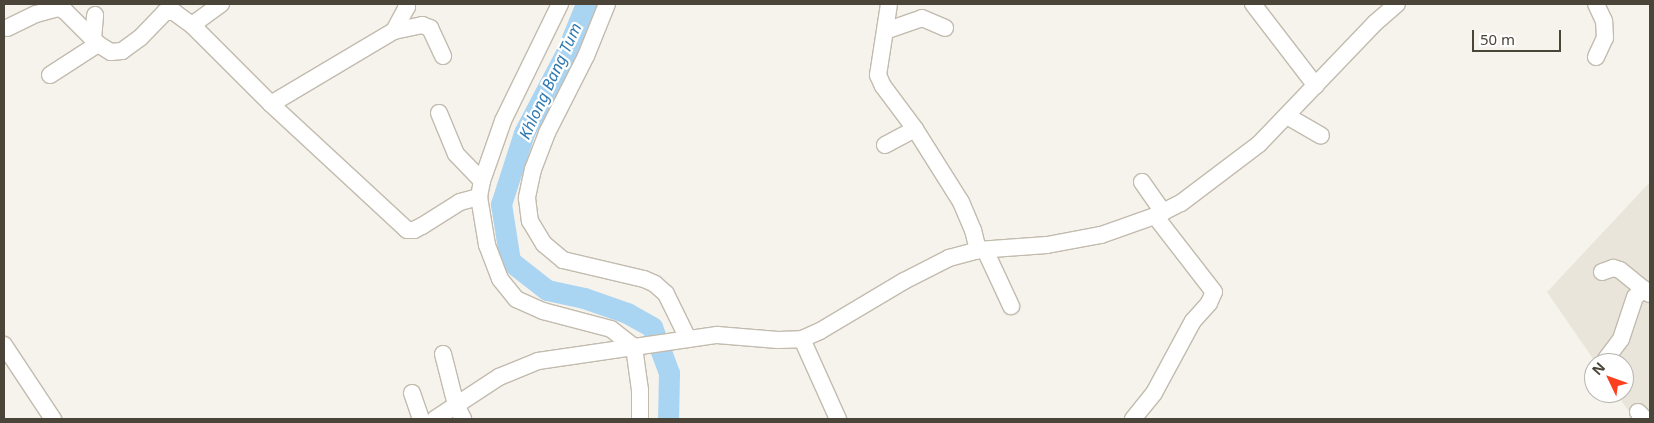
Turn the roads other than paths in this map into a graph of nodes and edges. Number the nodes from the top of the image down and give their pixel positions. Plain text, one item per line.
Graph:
1 (221, 4) edge
2 (406, 4) edge
3 (560, 4) edge
4 (607, 4) edge
5 (889, 4) edge
6 (1253, 4) edge
7 (1596, 4) edge
8 (1391, 5) edge
9 (67, 7) edge
10 (173, 8) edge
11 (95, 16) dead end
12 (192, 25) junction
13 (7, 28) dead end
14 (945, 28) dead end
15 (394, 31) junction
16 (885, 31) junction
17 (95, 42) junction
18 (443, 56) dead end
19 (1596, 56) dead end
20 (50, 75) dead end
21 (1316, 86) junction
22 (271, 104) junction
23 (439, 113) dead end
24 (1287, 116) junction
25 (915, 129) junction
26 (1321, 136) dead end
27 (885, 145) dead end
28 (1142, 182) dead end
29 (480, 189) junction
30 (1159, 214) junction
31 (982, 250) junction
32 (1602, 272) dead end
33 (1647, 292) edge
34 (1011, 306) dead end
35 (683, 339) junction
36 (802, 339) junction
37 (4, 346) edge
38 (637, 347) junction
39 (1610, 353) edge
40 (443, 354) dead end
41 (412, 393) dead end
42 (460, 412) edge
43 (53, 419) edge
44 (422, 419) edge
45 (435, 419) edge
46 (640, 419) edge
47 (838, 419) edge
48 (1133, 419) edge

1 - 12 street
2 - 15 street
3 - 29 street
4 - 35 street
5 - 16 street
6 - 21 street
7 - 19 street
8 - 21 street
9 - 13 street
9 - 17 street
10 - 12 street
10 - 17 street
11 - 17 street
12 - 22 street
14 - 16 street
15 - 18 street
15 - 22 street
16 - 25 street
17 - 20 street
21 - 24 street
22 - 29 street
23 - 29 street
24 - 26 street
24 - 30 street
25 - 27 street
25 - 31 street
28 - 30 street
29 - 38 street
30 - 31 street
30 - 48 street
31 - 34 street
31 - 36 street
32 - 33 street
33 - 39 street
35 - 36 street
35 - 38 street
36 - 47 street
37 - 43 street
38 - 42 street
38 - 46 street
40 - 42 street
41 - 44 street
42 - 45 street

